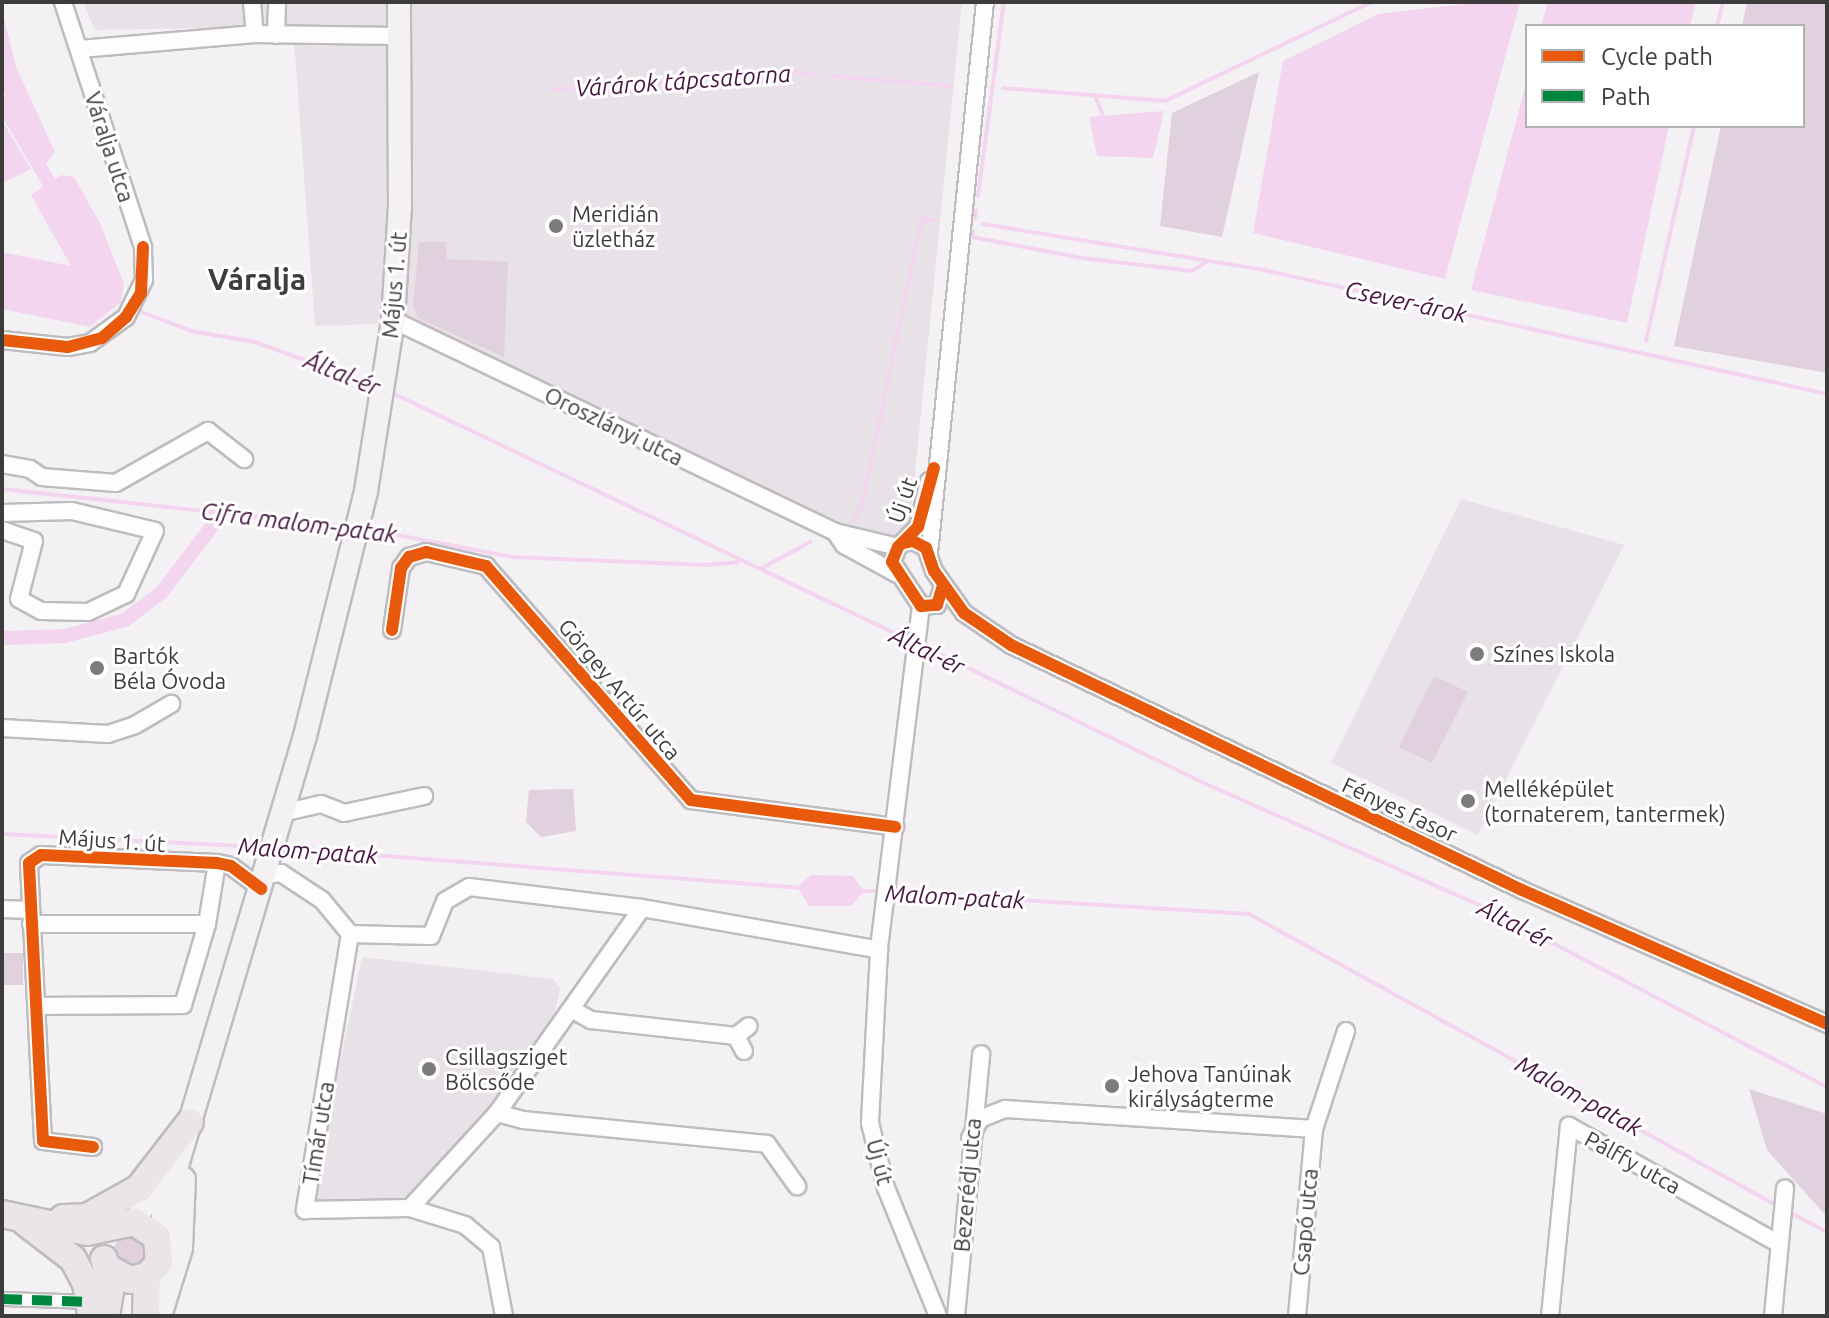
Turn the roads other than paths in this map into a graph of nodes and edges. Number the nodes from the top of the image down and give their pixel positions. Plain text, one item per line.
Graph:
1 (63, 2) edge
2 (252, 2) edge
3 (277, 2) edge
4 (399, 2) edge
5 (985, 2) edge
6 (255, 34) junction
7 (276, 35) junction
8 (398, 36) junction
9 (80, 49) junction
10 (393, 320) junction
11 (2, 340) edge
12 (244, 459) dead end
13 (2, 464) edge
14 (934, 468) junction
15 (2, 513) edge
16 (2, 530) edge
17 (835, 532) junction
18 (901, 545) junction
19 (929, 553) junction
20 (897, 574) junction
21 (943, 585) junction
22 (929, 606) junction
23 (964, 613) junction
24 (392, 630) dead end
25 (171, 704) dead end
26 (2, 728) edge
27 (424, 796) dead end
28 (282, 813) junction
29 (895, 827) junction
30 (217, 863) junction
31 (268, 866) junction
32 (642, 908) junction
33 (2, 909) edge
34 (30, 917) junction
35 (207, 924) junction
36 (350, 934) junction
37 (879, 950) junction
38 (37, 1006) junction
39 (573, 1010) junction
40 (1827, 1024) edge
41 (1346, 1031) dead end
42 (743, 1038) dead end
43 (981, 1054) dead end
44 (497, 1113) junction
45 (190, 1122) junction
46 (1314, 1129) junction
47 (970, 1138) junction
48 (93, 1147) dead end
49 (797, 1186) dead end
50 (1785, 1189) dead end
51 (410, 1208) junction
52 (13, 1218) edge
53 (125, 1225) junction
54 (1782, 1236) junction
55 (160, 1245) junction
56 (106, 1263) junction
57 (147, 1276) junction
58 (2, 1299) edge
59 (96, 1311) edge
60 (146, 1316) edge
61 (160, 1316) edge
62 (504, 1316) edge
63 (938, 1316) edge
64 (956, 1316) edge
65 (1297, 1316) edge
66 (1550, 1316) edge
67 (1773, 1316) edge

1 - 9 street, Váralja utca
2 - 6 street
3 - 7 street
4 - 8 main road, Május 1. út
5 - 14 street, Új út
6 - 7 street
6 - 9 street
7 - 8 street
8 - 10 main road, Május 1. út
9 - 11 street, Váralja utca
10 - 17 street, Oroszlányi utca
10 - 28 main road, Május 1. út
12 - 13 street
14 - 18 street, Új út
14 - 19 street, Új út
15 - 16 street
17 - 18 street, Oroszlányi utca
17 - 20 street, Oroszlányi utca
18 - 19 street, Oroszlányi utca
18 - 20 street
19 - 21 street, Fényes fasor
20 - 22 street
21 - 22 street, Új út
21 - 23 street, Fényes fasor
22 - 23 street, Fényes fasor
22 - 29 street, Új út
23 - 40 street, Fényes fasor
24 - 29 street, Görgey Artúr utca
25 - 26 street
27 - 28 street
28 - 31 main road, Május 1. út
29 - 37 street, Új út
30 - 31 street, Május 1. út
30 - 34 street, Május 1. út
30 - 35 street
31 - 36 street
31 - 45 main road, Május 1. út
32 - 36 street
32 - 37 street
32 - 39 street
33 - 34 street
34 - 35 street
34 - 38 street, Május 1. út
35 - 38 street
36 - 51 street, Tímár utca
37 - 63 street, Új út
38 - 48 street, Május 1. út
39 - 42 street
39 - 44 street
41 - 46 street, Csapó utca
43 - 47 street, Bezerédj utca
44 - 49 street
44 - 51 street
45 - 52 main road
45 - 53 main road, Május 1. út
45 - 55 main road, Május 1. út
45 - 61 main road
46 - 47 street
46 - 65 street, Csapó utca
47 - 64 street, Bezerédj utca
50 - 54 street
51 - 62 street, Tímár utca
52 - 53 main road
52 - 56 main road
52 - 59 main road
53 - 55 main road
53 - 56 main road
54 - 66 street, Pálffy utca
54 - 67 street
55 - 57 main road
56 - 57 main road
56 - 59 main road
57 - 60 main road
58 - 59 street

